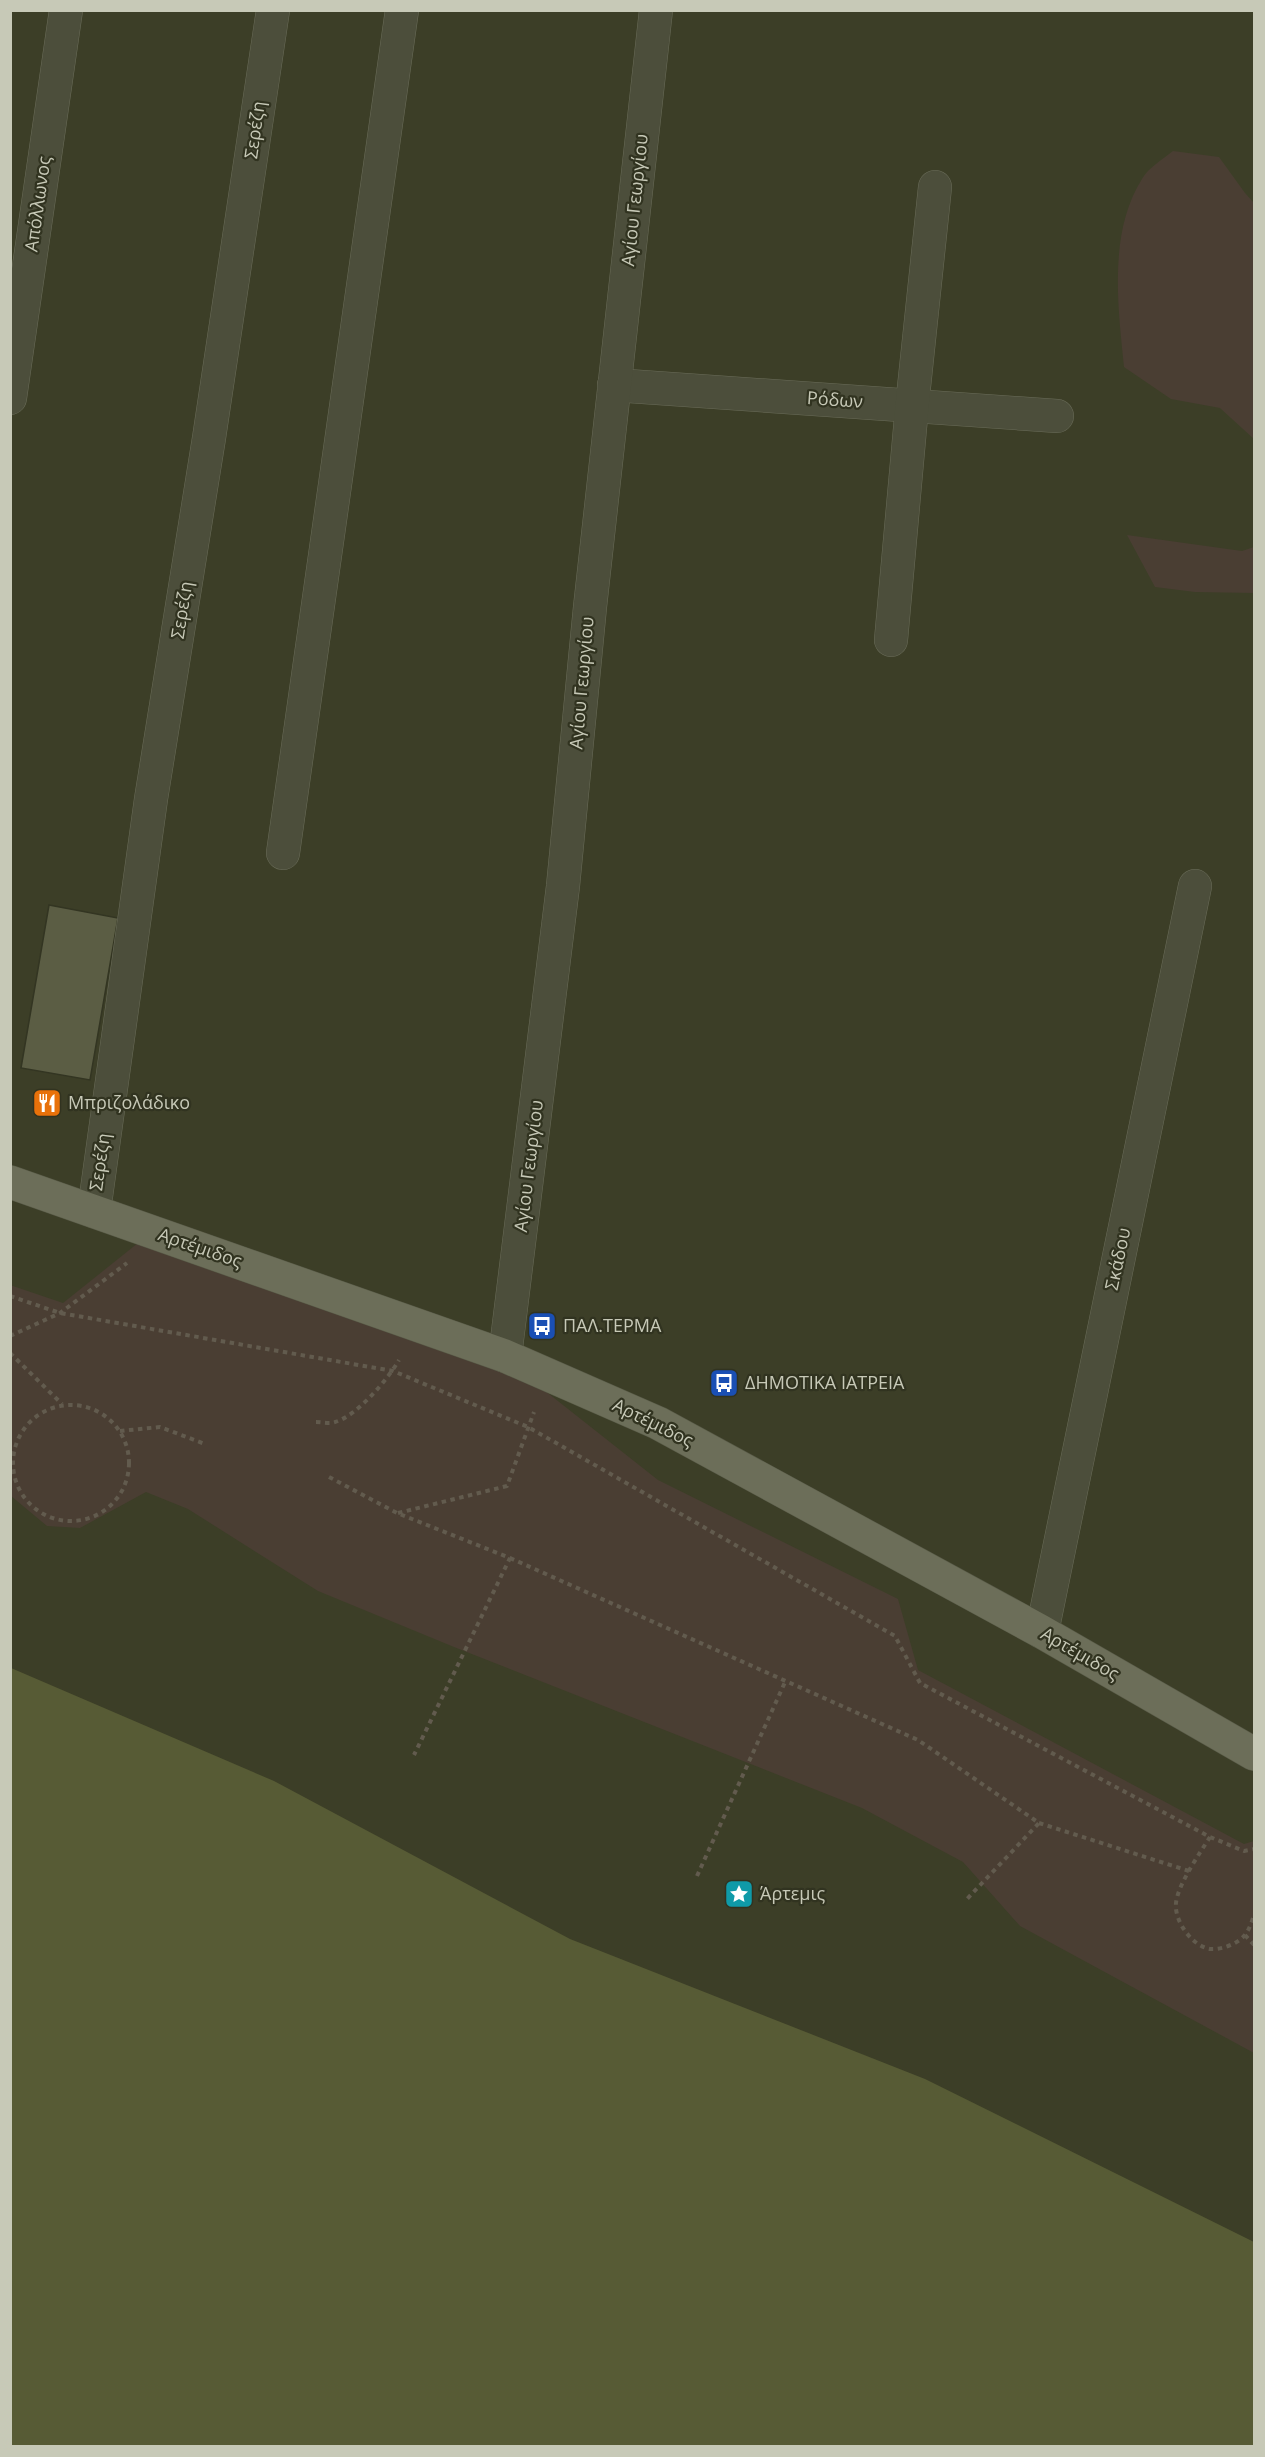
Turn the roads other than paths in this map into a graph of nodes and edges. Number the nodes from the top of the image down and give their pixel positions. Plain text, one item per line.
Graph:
1 (66, 10) edge
2 (273, 10) edge
3 (402, 10) edge
4 (656, 10) edge
5 (935, 187) dead end
6 (614, 385) junction
7 (10, 398) edge
8 (912, 406) junction
9 (1057, 416) dead end
10 (891, 640) dead end
11 (283, 853) dead end
12 (1195, 886) dead end
13 (10, 1182) edge
14 (94, 1211) junction
15 (505, 1356) junction
16 (1042, 1632) junction
17 (1254, 1754) edge

1 - 7 street, Απόλλωνος
2 - 14 street, Σερέζη
3 - 11 street
4 - 6 street, Αγίου Γεωργίου
5 - 8 street
6 - 8 street, Ρόδων
6 - 15 street, Αγίου Γεωργίου
8 - 9 street, Ρόδων
8 - 10 street
12 - 16 street, Σκάδου
13 - 14 main road, Αρτέμιδος
14 - 15 main road, Αρτέμιδος
15 - 16 main road, Αρτέμιδος
16 - 17 main road, Αρτέμιδος

